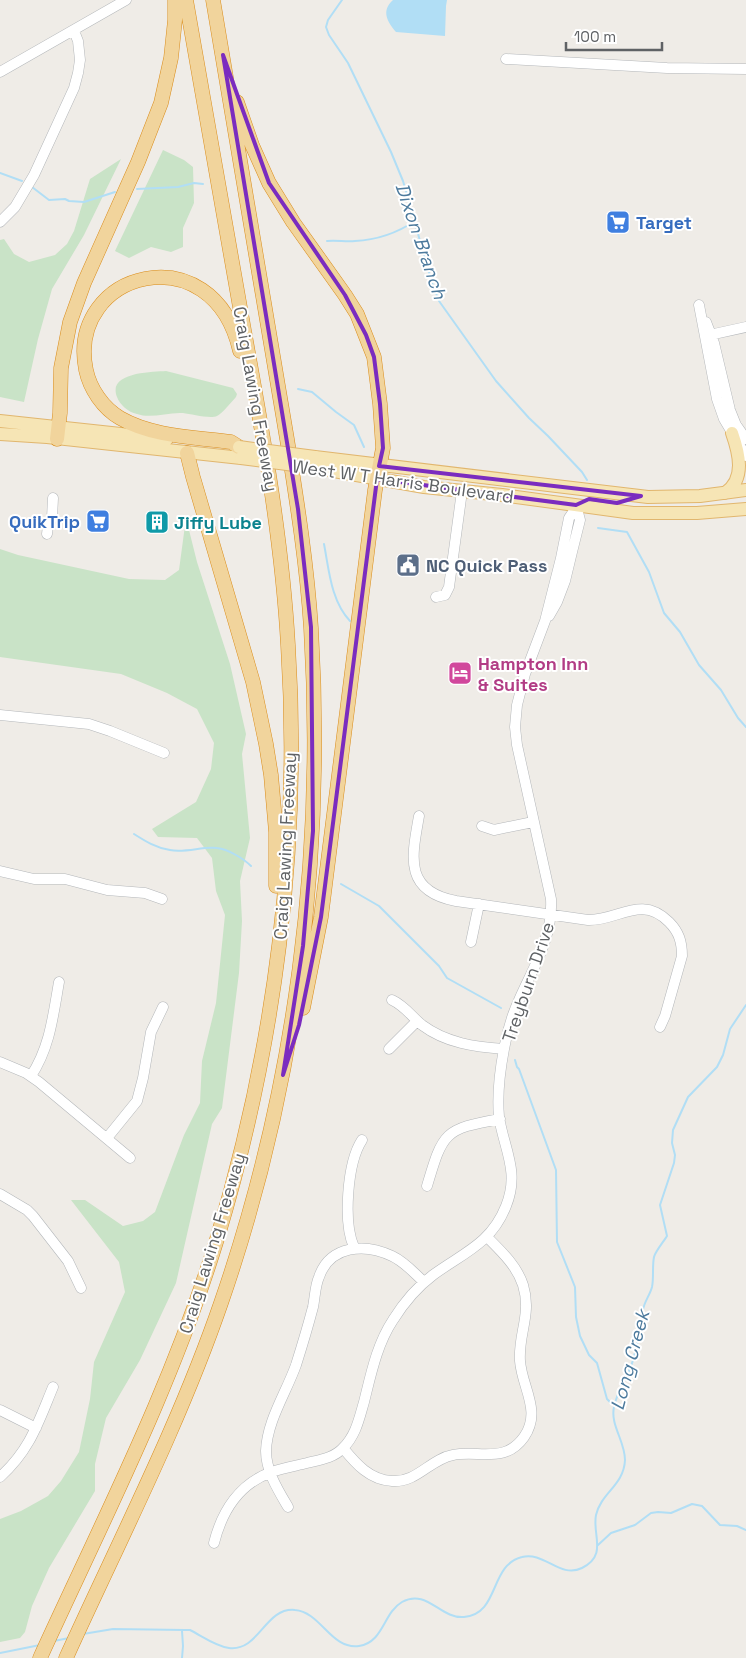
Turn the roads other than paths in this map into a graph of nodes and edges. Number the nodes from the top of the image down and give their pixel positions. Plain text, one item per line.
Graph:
1 (126, 0) edge
2 (175, 0) edge
3 (186, 0) edge
4 (213, 0) edge
5 (74, 31) junction
6 (223, 55) junction
7 (506, 59) dead end
8 (746, 69) edge
9 (0, 72) edge
10 (0, 222) edge
11 (746, 327) edge
12 (708, 335) junction
13 (254, 384) junction
14 (0, 421) edge
15 (58, 433) junction
16 (0, 434) edge
17 (732, 434) junction
18 (746, 440) edge
19 (187, 453) junction
20 (240, 453) junction
21 (746, 456) edge
22 (378, 473) junction
23 (746, 490) edge
24 (462, 491) junction
25 (725, 494) junction
26 (641, 496) junction
27 (54, 498) dead end
28 (576, 507) junction
29 (746, 509) edge
30 (48, 530) dead end
31 (436, 597) dead end
32 (0, 715) edge
33 (164, 753) dead end
34 (419, 816) dead end
35 (533, 822) junction
36 (482, 826) dead end
37 (0, 871) edge
38 (162, 899) dead end
39 (479, 904) junction
40 (552, 914) junction
41 (471, 942) dead end
42 (59, 982) dead end
43 (273, 991) junction
44 (392, 1000) dead end
45 (163, 1008) dead end
46 (417, 1021) junction
47 (660, 1027) dead end
48 (389, 1049) dead end
49 (504, 1049) junction
50 (0, 1062) edge
51 (283, 1075) junction
52 (32, 1076) junction
53 (500, 1119) junction
54 (107, 1138) junction
55 (362, 1140) dead end
56 (130, 1158) dead end
57 (428, 1186) dead end
58 (0, 1194) edge
59 (487, 1237) junction
60 (354, 1247) junction
61 (424, 1282) junction
62 (80, 1288) dead end
63 (53, 1387) dead end
64 (0, 1410) edge
65 (36, 1428) junction
66 (343, 1448) junction
67 (270, 1472) junction
68 (0, 1477) edge
69 (288, 1507) dead end
70 (214, 1543) dead end
71 (40, 1658) edge
72 (66, 1658) edge

1 - 5 street
2 - 15 highway
3 - 13 highway, Craig Lawing Freeway
4 - 6 highway, Craig Lawing Freeway
5 - 9 street
5 - 10 street
6 - 22 highway
6 - 51 highway, Craig Lawing Freeway
7 - 8 street
11 - 12 street
12 - 17 street
12 - 18 street
13 - 20 highway
13 - 43 highway, Craig Lawing Freeway
14 - 15 main road, West W T Harris Boulevard
15 - 16 main road, West W T Harris Boulevard
15 - 19 main road, West W T Harris Boulevard
15 - 20 main road, West W T Harris Boulevard
17 - 21 street
17 - 25 main road
19 - 20 main road, West W T Harris Boulevard
19 - 43 highway
20 - 22 main road, West W T Harris Boulevard, bridge
22 - 24 main road, West W T Harris Boulevard
22 - 26 main road, West W T Harris Boulevard
22 - 51 highway
23 - 25 main road, West W T Harris Boulevard
24 - 28 main road, West W T Harris Boulevard
24 - 31 street
25 - 26 main road, West W T Harris Boulevard
26 - 28 main road
27 - 30 street
28 - 29 main road, West W T Harris Boulevard
28 - 35 street, Treyburn Drive
32 - 33 street
34 - 39 street
35 - 36 street
35 - 40 street, Treyburn Drive
37 - 38 street
39 - 40 street
39 - 41 street
40 - 47 street
40 - 49 street, Treyburn Drive
42 - 52 street
43 - 71 highway, Craig Lawing Freeway
44 - 46 street
45 - 54 street
46 - 48 street
46 - 49 street
49 - 53 street, Treyburn Drive
50 - 52 street
51 - 72 highway, Craig Lawing Freeway
52 - 54 street
53 - 57 street
53 - 59 street, Treyburn Drive
54 - 56 street
55 - 60 street
58 - 62 street
59 - 61 street, Treyburn Drive
59 - 66 street
60 - 61 street
60 - 67 street
61 - 66 street, Treyburn Drive
63 - 65 street
64 - 65 street
65 - 68 street
66 - 67 street, Treyburn Drive
67 - 69 street
67 - 70 street, Treyburn Drive

